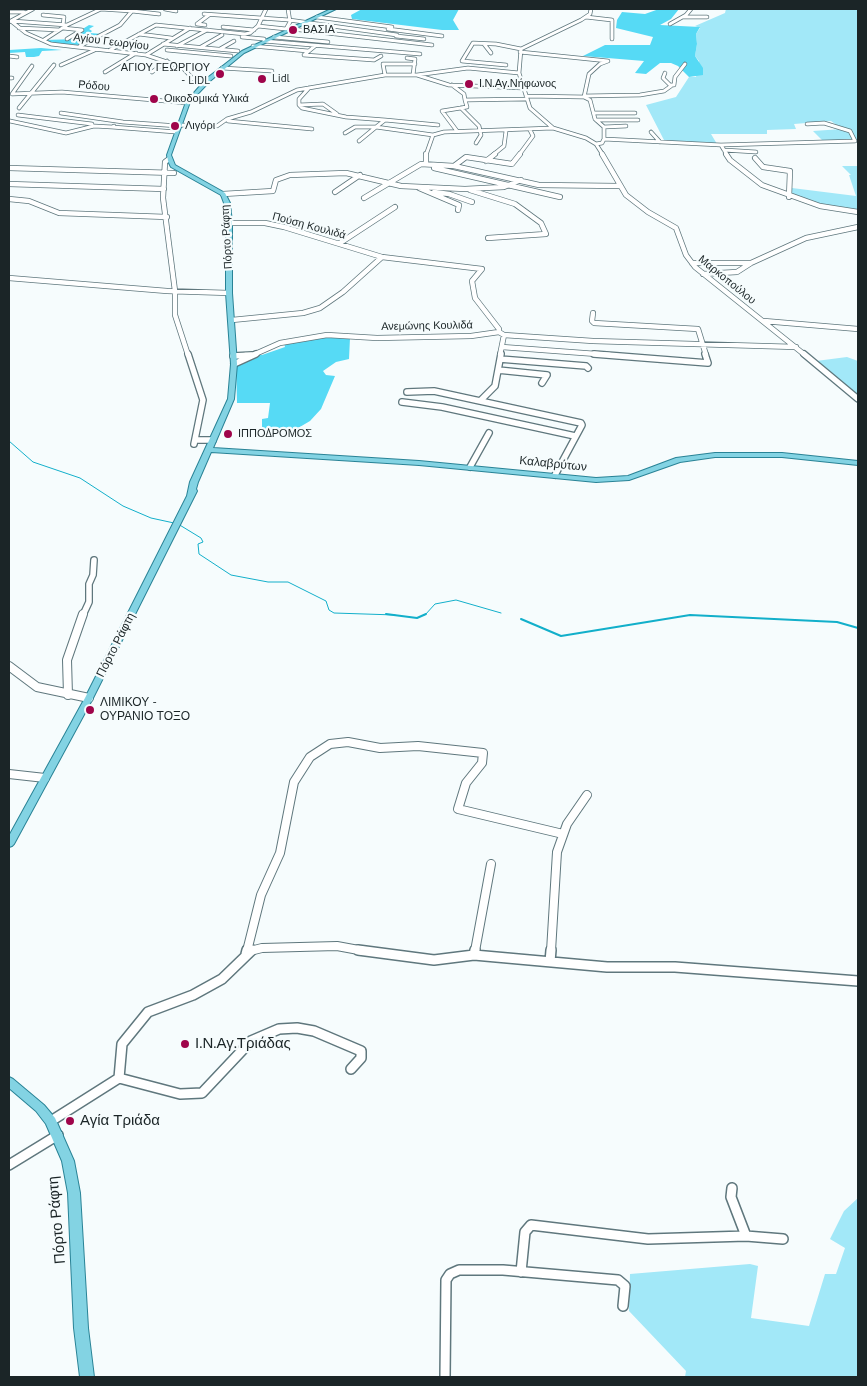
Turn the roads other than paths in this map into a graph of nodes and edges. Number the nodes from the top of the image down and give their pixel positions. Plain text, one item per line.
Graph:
1 (18, 9) edge
2 (32, 9) edge
3 (165, 9) edge
4 (266, 9) edge
5 (288, 9) edge
6 (330, 9) edge
7 (334, 9) edge
8 (591, 9) edge
9 (691, 9) edge
10 (134, 10) edge
11 (214, 10) edge
12 (176, 11) dead end
13 (230, 11) dead end
14 (9, 12) edge
15 (25, 12) junction
16 (712, 12) dead end
17 (159, 14) dead end
18 (264, 14) junction
19 (43, 15) dead end
20 (209, 15) junction
21 (586, 16) junction
22 (9, 17) edge
23 (16, 17) junction
24 (683, 17) junction
25 (707, 17) junction
26 (261, 18) junction
27 (315, 18) junction
28 (289, 20) junction
29 (700, 20) dead end
30 (304, 22) junction
31 (10, 23) edge
32 (670, 24) dead end
33 (176, 26) junction
34 (258, 26) junction
35 (63, 27) junction
36 (373, 27) junction
37 (19, 28) junction
38 (190, 28) junction
39 (286, 29) junction
40 (292, 29) junction
41 (207, 30) junction
42 (254, 30) junction
43 (361, 30) junction
44 (366, 30) junction
45 (221, 33) junction
46 (139, 34) junction
47 (162, 34) dead end
48 (347, 35) junction
49 (396, 36) junction
50 (274, 37) junction
51 (67, 38) dead end
52 (171, 38) junction
53 (424, 39) dead end
54 (612, 39) dead end
55 (44, 40) junction
56 (264, 40) junction
57 (388, 40) junction
58 (234, 41) dead end
59 (326, 42) junction
60 (163, 44) junction
61 (484, 44) junction
62 (305, 45) junction
63 (432, 45) dead end
64 (79, 46) junction
65 (179, 46) junction
66 (253, 46) junction
67 (316, 46) junction
68 (97, 48) junction
69 (199, 48) junction
70 (398, 48) dead end
71 (292, 49) junction
72 (110, 50) junction
73 (167, 50) dead end
74 (220, 50) junction
75 (173, 51) junction
76 (238, 51) junction
77 (309, 51) junction
78 (521, 51) junction
79 (136, 53) junction
80 (420, 54) dead end
81 (491, 54) dead end
82 (146, 55) junction
83 (9, 56) edge
84 (231, 56) junction
85 (381, 56) junction
86 (18, 57) dead end
87 (167, 61) junction
88 (491, 62) junction
89 (415, 64) junction
90 (685, 64) dead end
91 (54, 65) dead end
92 (61, 65) dead end
93 (506, 65) dead end
94 (32, 66) dead end
95 (222, 68) junction
96 (485, 69) junction
97 (272, 71) dead end
98 (105, 72) dead end
99 (152, 72) dead end
100 (519, 72) junction
101 (665, 73) dead end
102 (385, 75) junction
103 (415, 75) junction
104 (208, 80) junction
105 (452, 85) junction
106 (671, 85) junction
107 (309, 88) junction
108 (522, 88) junction
109 (29, 94) junction
110 (526, 97) junction
111 (584, 97) junction
112 (466, 100) junction
113 (188, 103) junction
114 (299, 104) junction
115 (19, 108) dead end
116 (461, 108) junction
117 (594, 112) junction
118 (635, 113) dead end
119 (61, 114) dead end
120 (18, 115) dead end
121 (340, 116) junction
122 (225, 120) junction
123 (385, 120) junction
124 (596, 120) junction
125 (638, 120) dead end
126 (10, 121) dead end
127 (63, 122) dead end
128 (123, 122) junction
129 (807, 124) dead end
130 (94, 126) junction
131 (100, 126) junction
132 (438, 126) dead end
133 (626, 126) dead end
134 (112, 127) junction
135 (376, 127) junction
136 (604, 127) junction
137 (178, 128) junction
138 (553, 128) junction
139 (312, 129) dead end
140 (530, 130) junction
141 (457, 131) junction
142 (480, 131) junction
143 (506, 131) junction
144 (651, 132) dead end
145 (345, 133) dead end
146 (433, 135) junction
147 (604, 139) junction
148 (359, 141) dead end
149 (661, 142) junction
150 (476, 143) dead end
151 (596, 144) junction
152 (721, 145) junction
153 (724, 150) junction
154 (756, 152) dead end
155 (755, 158) dead end
156 (169, 160) junction
157 (486, 161) junction
158 (418, 164) junction
159 (426, 164) junction
160 (454, 166) junction
161 (9, 168) edge
162 (167, 168) junction
163 (174, 170) junction
164 (165, 173) junction
165 (360, 175) junction
166 (521, 180) junction
167 (9, 184) edge
168 (387, 184) junction
169 (510, 185) junction
170 (619, 186) junction
171 (417, 187) junction
172 (164, 189) junction
173 (467, 189) junction
174 (335, 192) dead end
175 (428, 192) junction
176 (223, 194) junction
177 (790, 196) junction
178 (560, 197) dead end
179 (364, 198) dead end
180 (9, 199) edge
181 (472, 202) dead end
182 (395, 207) dead end
183 (458, 210) dead end
184 (858, 212) edge
185 (166, 216) junction
186 (229, 223) junction
187 (858, 227) edge
188 (488, 238) dead end
189 (340, 243) junction
190 (382, 257) junction
191 (692, 263) junction
192 (751, 263) junction
193 (703, 274) junction
194 (9, 278) edge
195 (175, 291) junction
196 (229, 292) junction
197 (593, 312) dead end
198 (232, 320) junction
199 (764, 321) junction
200 (858, 329) edge
201 (502, 333) junction
202 (704, 345) junction
203 (502, 347) junction
204 (796, 347) junction
205 (252, 355) junction
206 (233, 356) junction
207 (499, 361) junction
208 (234, 364) junction
209 (576, 365) dead end
210 (498, 370) junction
211 (234, 376) joint
212 (542, 383) dead end
213 (407, 392) dead end
214 (858, 399) edge
215 (481, 400) junction
216 (402, 402) dead end
217 (489, 433) dead end
218 (575, 436) junction
219 (213, 447) junction
220 (858, 463) edge
221 (470, 467) junction
222 (554, 475) junction
223 (175, 528) joint
224 (94, 560) dead end
225 (9, 666) edge
226 (68, 695) junction
227 (88, 698) junction
228 (9, 774) edge
229 (45, 778) junction
230 (587, 795) dead end
231 (562, 834) junction
232 (9, 844) edge
233 (491, 864) dead end
234 (246, 954) junction
235 (474, 955) junction
236 (550, 962) junction
237 (858, 981) edge
238 (351, 1069) dead end
239 (119, 1078) junction
240 (9, 1082) edge
241 (51, 1122) junction
242 (58, 1135) junction
243 (9, 1166) edge
244 (732, 1188) dead end
245 (746, 1236) junction
246 (783, 1239) dead end
247 (520, 1272) junction
248 (623, 1306) dead end
249 (87, 1377) edge
250 (445, 1377) edge

1 - 2 street
2 - 15 street
3 - 12 street
4 - 18 street
5 - 28 street
6 - 30 main road
7 - 27 main road
8 - 21 street
9 - 24 street
10 - 17 street
10 - 35 street
10 - 64 street
11 - 20 street
13 - 18 street
14 - 15 street
15 - 23 street
16 - 25 street
18 - 26 street
19 - 35 street
20 - 26 street
20 - 42 street
21 - 54 street
21 - 78 street
22 - 23 street
23 - 31 street
24 - 25 street
24 - 32 street
25 - 29 street
26 - 28 street
26 - 34 street
27 - 30 main road
27 - 36 street
27 - 36 street
28 - 30 street
28 - 39 street
30 - 39 main road
30 - 40 main road
30 - 43 street
31 - 35 street
31 - 37 street, Αγίου Γεωργίου
33 - 38 street
33 - 46 street
33 - 47 street
34 - 39 street
34 - 42 street
35 - 37 street
35 - 51 street
35 - 55 street
36 - 43 street
36 - 44 street
37 - 55 street, Αγίου Γεωργίου
38 - 41 street
38 - 52 street
39 - 56 main road
40 - 48 street
40 - 50 main road
41 - 45 street
41 - 65 street
42 - 45 street
43 - 44 street
43 - 48 street
44 - 49 street
45 - 56 street
45 - 69 street
46 - 52 street
46 - 72 street
48 - 57 street
48 - 59 street
49 - 53 street
49 - 57 street
50 - 56 main road
50 - 59 street
52 - 60 street
55 - 64 street, Αγίου Γεωργίου
56 - 62 street
56 - 66 main road
56 - 76 main road
57 - 63 street
58 - 74 street
59 - 70 street
60 - 65 street
60 - 82 street
61 - 78 street
61 - 81 street
61 - 88 street
62 - 67 street
62 - 71 street
64 - 68 street, Αγίου Γεωργίου
65 - 69 street
65 - 75 street
66 - 71 street
66 - 95 main road
67 - 77 street
67 - 80 street
68 - 72 street, Αγίου Γεωργίου
68 - 92 street
69 - 74 street
71 - 77 street
72 - 79 street, Αγίου Γεωργίου
73 - 75 street
74 - 76 street
75 - 84 street
76 - 84 main road
77 - 85 street
77 - 85 street
78 - 100 street
78 - 111 street
79 - 82 street, Αγίου Γεωργίου
79 - 98 street
82 - 87 street, Αγίου Γεωργίου
83 - 86 street
84 - 104 main road
85 - 89 street
87 - 99 street
87 - 104 street, Αγίου Γεωργίου
88 - 93 street
88 - 96 street
89 - 102 street
89 - 103 street
90 - 106 street
91 - 109 street
94 - 109 street
95 - 97 street
95 - 104 main road
96 - 100 street
96 - 103 street
100 - 108 street
101 - 106 street
102 - 103 street
102 - 107 street
103 - 105 street
104 - 113 main road
105 - 108 street
105 - 112 street
106 - 111 street
107 - 114 street
107 - 122 street
108 - 110 street
109 - 113 street, Ρόδου
109 - 115 street
110 - 111 street
110 - 112 street
110 - 138 street
111 - 117 street
112 - 116 street
113 - 137 main road
114 - 121 street
114 - 121 street
116 - 141 street
116 - 142 street
117 - 118 street
117 - 124 street
119 - 128 street
120 - 131 street
121 - 123 street
122 - 137 street
122 - 139 street
123 - 132 street
123 - 135 street
124 - 125 street
124 - 136 street
126 - 130 street
127 - 130 street
128 - 134 street
128 - 137 street
129 - 152 street
130 - 131 street
131 - 134 street
133 - 136 street
134 - 137 street
135 - 145 street
135 - 146 street
135 - 148 street
136 - 147 street
137 - 156 main road
138 - 140 street
138 - 151 street
140 - 143 street
140 - 157 street
141 - 142 street
141 - 146 street
142 - 143 street
142 - 150 street
143 - 157 street
144 - 149 street
146 - 159 street
147 - 149 street
147 - 151 street
149 - 152 street
151 - 170 street, Μαρκοπούλου
152 - 153 street
153 - 154 street
153 - 177 street
155 - 177 street
156 - 162 street
156 - 163 main road, Πόρτο Ράφτη
157 - 160 street
158 - 159 street
158 - 168 street
158 - 169 street
159 - 160 street
160 - 166 street
161 - 164 street
162 - 163 street
162 - 164 street
163 - 164 street
163 - 176 main road, Πόρτο Ράφτη
164 - 172 street
165 - 168 street
165 - 174 street
165 - 176 street
166 - 169 street
166 - 170 street
167 - 172 street
168 - 171 street
168 - 179 street
169 - 173 street
169 - 178 street
170 - 191 street, Μαρκοπούλου
171 - 173 street
171 - 175 street
172 - 185 street
173 - 188 street
175 - 181 street
175 - 183 street
176 - 186 main road, Πόρτο Ράφτη
177 - 184 street
180 - 185 street
182 - 189 street
185 - 195 street
186 - 189 street, Πούση Κουλιδά
186 - 196 main road, Πόρτο Ράφτη
187 - 192 street
189 - 190 street, Πούση Κουλιδά
190 - 198 street
190 - 201 street, Ανεμώνης Κουλιδά
191 - 192 street
191 - 193 street, Μαρκοπούλου
192 - 193 street
193 - 199 street, Μαρκοπούλου
194 - 195 street
195 - 196 street
195 - 219 street
196 - 198 main road, Πόρτο Ράφτη
197 - 202 street
198 - 206 main road, Πόρτο Ράφτη
199 - 200 street
199 - 204 street, Μαρκοπούλου
201 - 202 street
201 - 203 street
201 - 205 street, Ανεμώνης Κουλιδά
202 - 203 street
202 - 204 street
203 - 207 street
204 - 214 street, Μαρκοπούλου
205 - 206 street, Ανεμώνης Κουλιδά
205 - 208 street, Ανεμώνης Κουλιδά
206 - 208 main road, Πόρτο Ράφτη
207 - 209 street
207 - 210 street
208 - 211 main road, Πόρτο Ράφτη
210 - 212 street
210 - 215 street
211 - 219 main road, Πόρτο Ράφτη
213 - 215 street
215 - 218 street
216 - 218 street
217 - 221 street
218 - 222 street
219 - 221 main road, Καλαβρύτων
219 - 223 main road, Πόρτο Ράφτη
220 - 222 main road, Καλαβρύτων
221 - 222 main road, Καλαβρύτων
223 - 227 main road, Πόρτο Ράφτη
224 - 226 street
225 - 226 street
226 - 227 street
227 - 229 main road, Πόρτο Ράφτη
228 - 229 street
229 - 232 main road, Πόρτο Ράφτη
230 - 231 street
231 - 234 street
231 - 236 street
233 - 235 street
234 - 235 street
234 - 239 street
235 - 236 street
236 - 237 street
238 - 239 street
239 - 241 street
240 - 241 main road, Πόρτο Ράφτη
241 - 242 main road, Πόρτο Ράφτη
242 - 243 street
242 - 249 main road, Πόρτο Ράφτη
244 - 245 street
245 - 246 street
245 - 247 street
247 - 248 street
247 - 250 street

